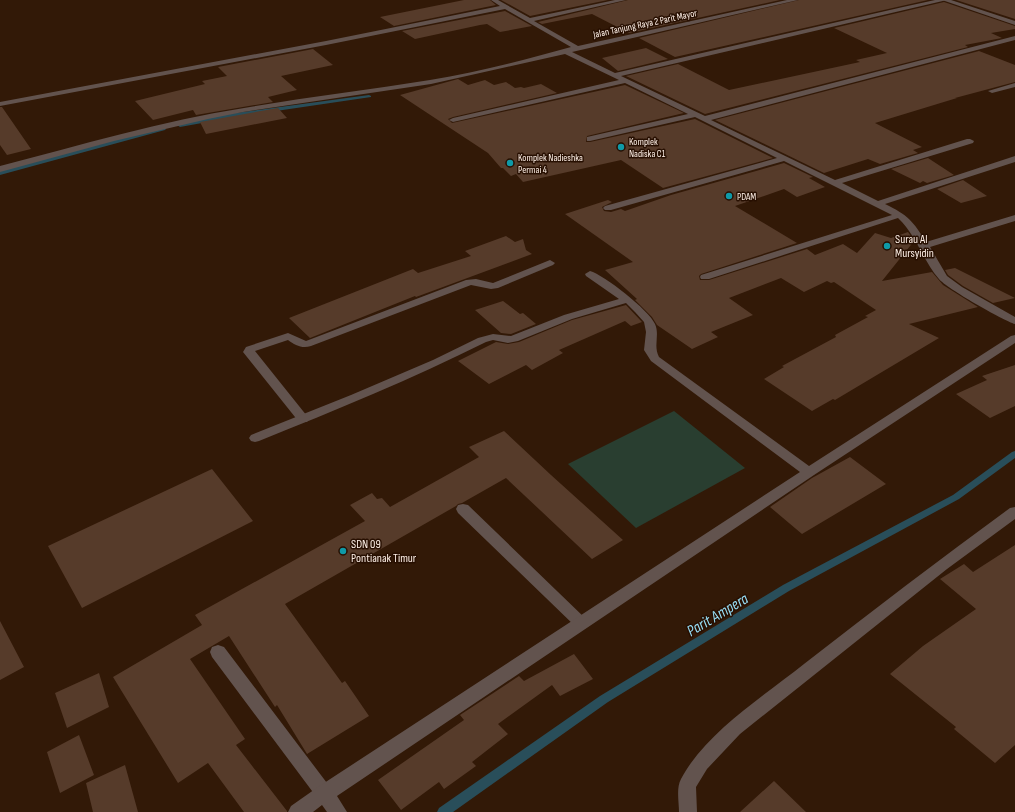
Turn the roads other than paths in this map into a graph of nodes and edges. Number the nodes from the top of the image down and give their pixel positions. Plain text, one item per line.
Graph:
1 (494, 0) edge
2 (623, 0) edge
3 (795, 0) edge
4 (945, 0) edge
5 (505, 6) junction
6 (529, 20) junction
7 (1015, 23) edge
8 (1015, 38) edge
9 (577, 48) junction
10 (567, 52) junction
11 (614, 75) junction
12 (626, 81) junction
13 (1015, 84) edge
14 (992, 91) dead end
15 (0, 104) edge
16 (695, 115) junction
17 (704, 119) junction
18 (453, 120) dead end
19 (590, 139) dead end
20 (970, 141) dead end
21 (783, 158) junction
22 (1015, 159) edge
23 (0, 169) edge
24 (835, 183) junction
25 (877, 204) junction
26 (608, 208) dead end
27 (900, 215) junction
28 (1015, 218) edge
29 (924, 246) junction
30 (550, 263) dead end
31 (590, 274) dead end
32 (704, 277) dead end
33 (626, 300) junction
34 (1015, 320) edge
35 (1015, 338) edge
36 (303, 419) junction
37 (255, 438) dead end
38 (809, 472) junction
39 (463, 509) dead end
40 (1015, 512) edge
41 (581, 623) junction
42 (218, 652) dead end
43 (324, 794) junction
44 (297, 812) edge
45 (338, 812) edge
46 (688, 812) edge

1 - 5 street
2 - 6 street
3 - 9 street, Jalan Tanjung Raya 2 Parit Mayor
4 - 7 street
4 - 11 street
5 - 6 street
5 - 15 street
6 - 9 street
8 - 17 street
9 - 10 street, Jalan Tanjung Raya 2 Parit Mayor
10 - 11 street
10 - 23 street, Jalan Tanjung Raya 2 Parit Mayor
11 - 12 street
12 - 16 street
12 - 18 street
13 - 14 street
16 - 17 street
16 - 19 street
17 - 21 street
20 - 24 street
21 - 24 street
21 - 26 street
22 - 25 street
24 - 25 street
25 - 27 street
27 - 29 street
27 - 32 street
28 - 29 street
29 - 34 street
30 - 36 street
31 - 33 street
33 - 36 street
33 - 38 street
35 - 38 street
36 - 37 street
38 - 41 street
39 - 41 street
40 - 46 street
41 - 43 street
42 - 43 street
43 - 44 street
43 - 45 street

